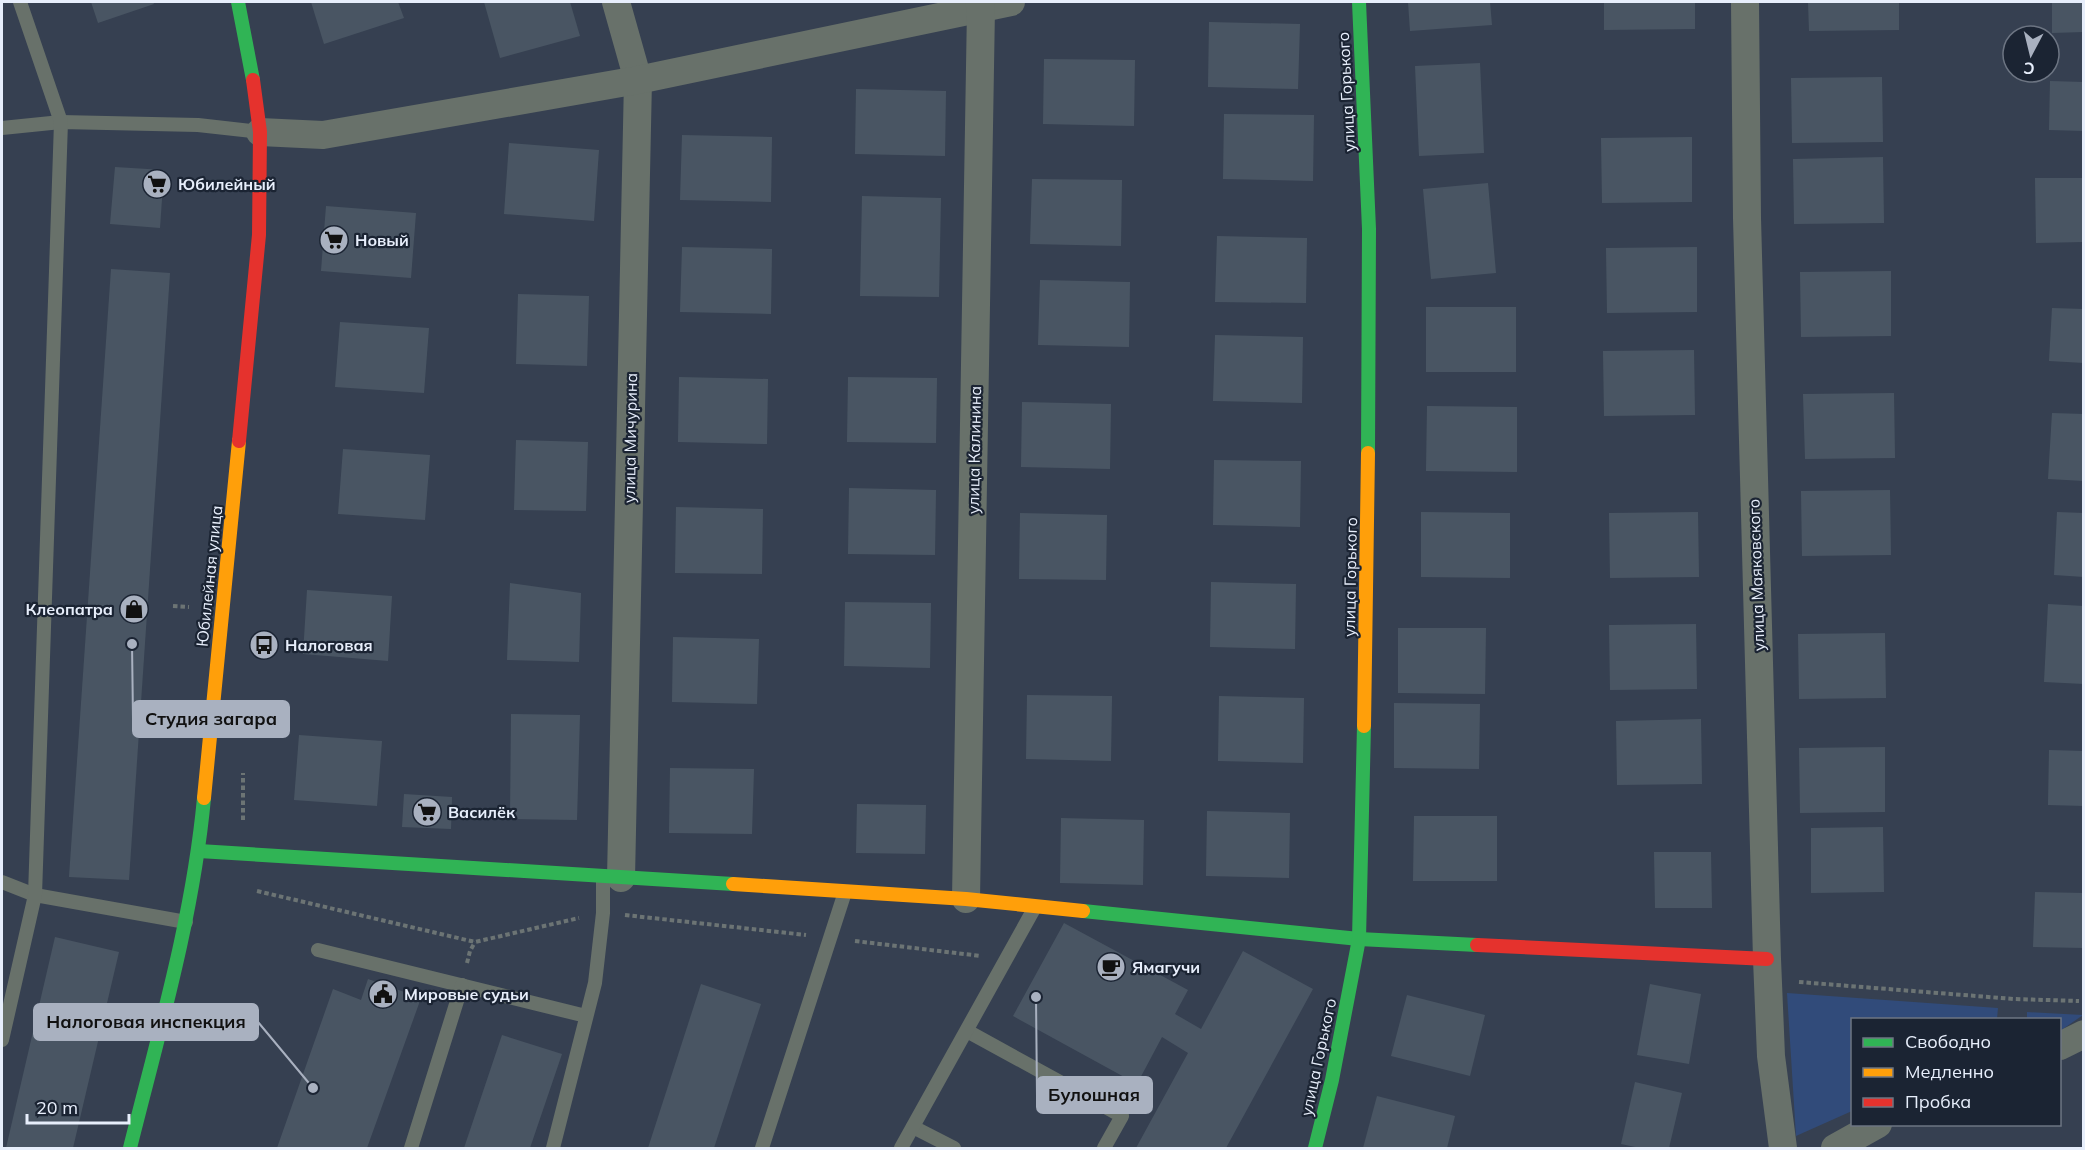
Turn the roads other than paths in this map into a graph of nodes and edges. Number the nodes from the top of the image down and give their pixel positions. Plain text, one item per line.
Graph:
1 (20, 2) edge
2 (238, 2) edge
3 (616, 2) edge
4 (1011, 2) edge
5 (1359, 2) edge
6 (1745, 2) edge
7 (980, 5) edge
8 (638, 80) junction
9 (61, 122) junction
10 (2, 128) edge
11 (261, 132) junction
12 (199, 851) junction
13 (612, 877) junction
14 (2, 882) edge
15 (845, 892) junction
16 (35, 895) junction
17 (966, 899) junction
18 (1035, 907) junction
19 (186, 922) junction
20 (1359, 939) junction
21 (318, 950) dead end
22 (1768, 970) junction
23 (462, 985) junction
24 (586, 1016) junction
25 (967, 1031) junction
26 (2084, 1034) edge
27 (2, 1040) edge
28 (2061, 1046) edge
29 (1876, 1126) edge
30 (913, 1127) junction
31 (130, 1149) edge
32 (411, 1149) edge
33 (553, 1149) edge
34 (762, 1149) edge
35 (901, 1149) edge
36 (954, 1149) edge
37 (1104, 1149) edge
38 (1315, 1149) edge
39 (1783, 1149) edge
40 (1836, 1149) edge

1 - 9 lane
2 - 11 street, Юбилейная улица
3 - 8 street, улица Мичурина
4 - 7 street
5 - 20 street, улица Горького
6 - 22 street, улица Маяковского
7 - 8 street
7 - 17 street, улица Калинина
8 - 11 street
8 - 13 street, улица Мичурина
9 - 10 lane
9 - 11 lane
9 - 16 lane
11 - 12 street, Юбилейная улица
12 - 13 street
12 - 19 street, Юбилейная улица
13 - 15 street
13 - 24 lane
14 - 16 lane
15 - 17 street
15 - 34 lane
16 - 19 lane
16 - 27 lane
17 - 18 street
18 - 20 street
18 - 25 lane
19 - 31 street, Юбилейная улица
20 - 22 street
20 - 38 street, улица Горького
21 - 23 lane
22 - 39 street, улица Маяковского
23 - 24 lane
23 - 32 lane
24 - 33 lane
25 - 30 lane
25 - 37 lane
26 - 28 street
29 - 40 street
30 - 35 lane
30 - 36 lane

